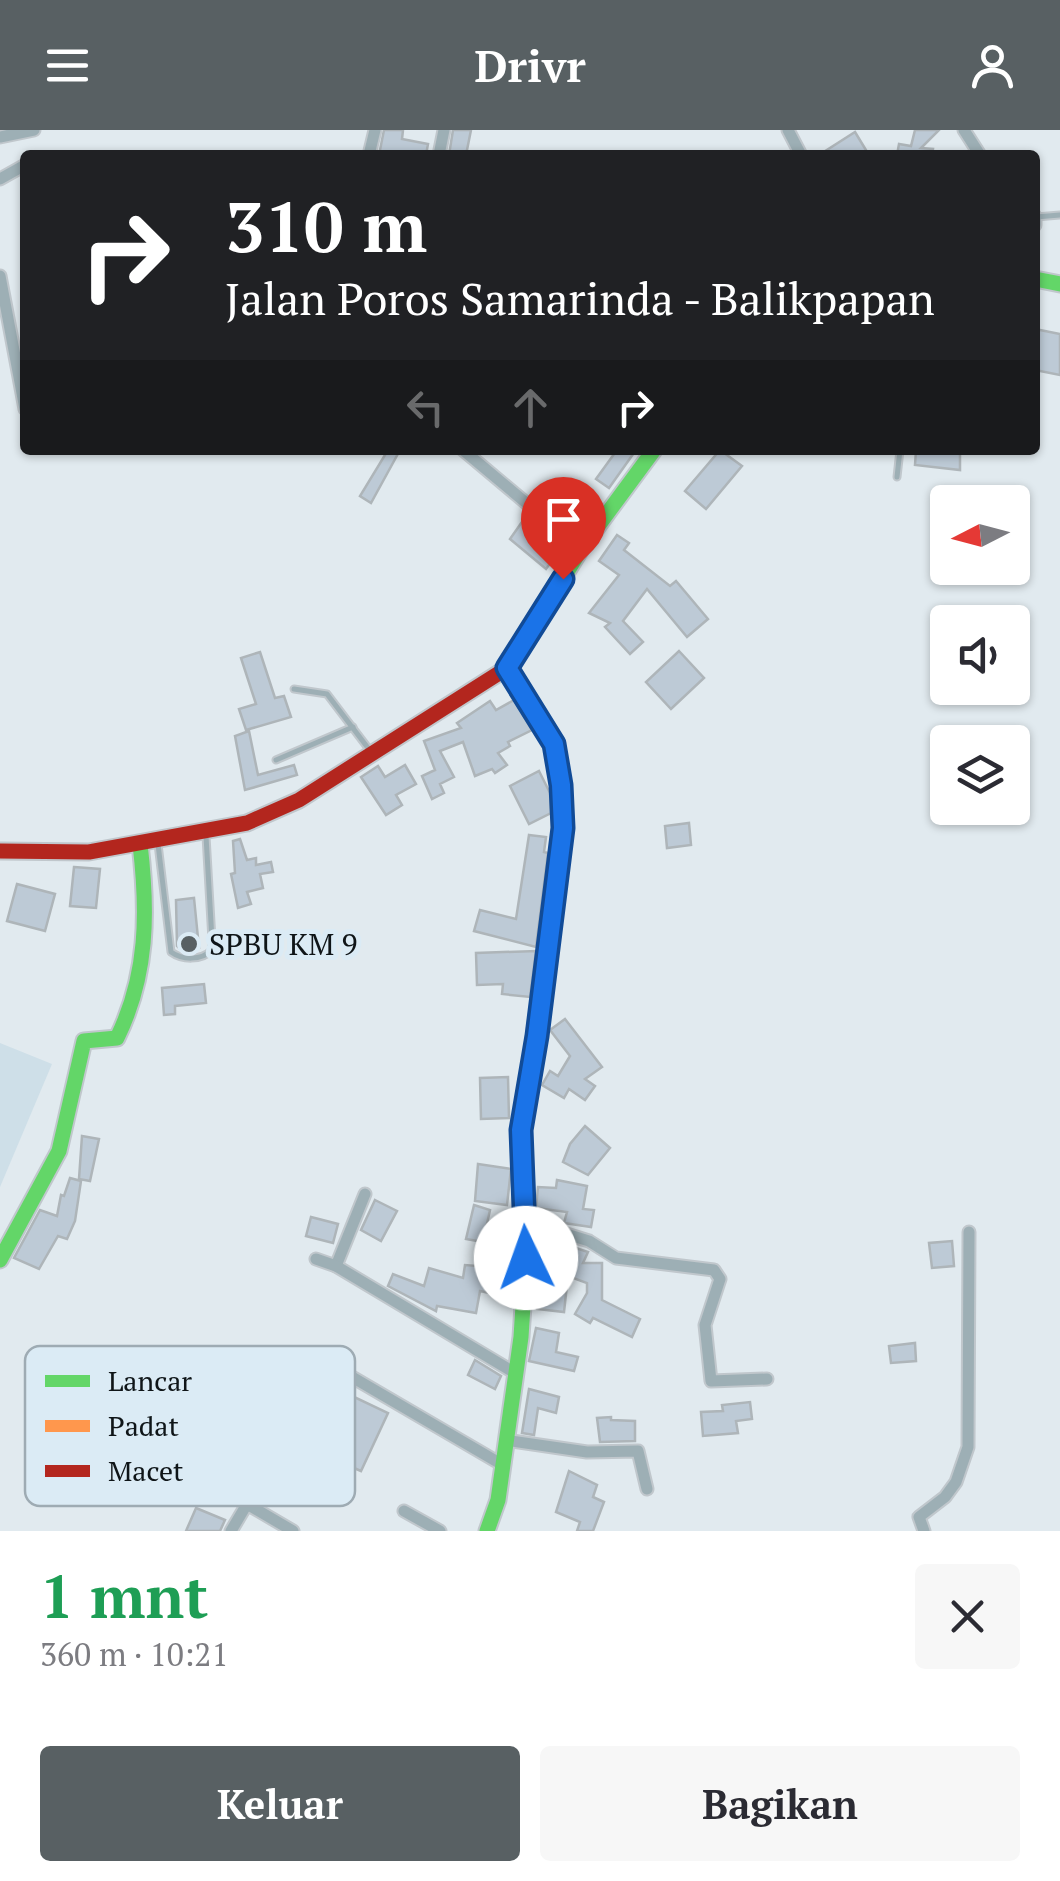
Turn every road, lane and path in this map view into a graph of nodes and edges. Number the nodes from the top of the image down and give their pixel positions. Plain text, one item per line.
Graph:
1 (34, 130) edge
2 (0, 137) edge
3 (0, 276) edge
4 (20, 382) edge
5 (469, 455) edge
6 (650, 455) edge
7 (899, 455) edge
8 (897, 477) dead end
9 (582, 549) junction
10 (507, 668) junction
11 (294, 690) dead end
12 (352, 727) junction
13 (373, 754) junction
14 (276, 760) dead end
15 (206, 833) junction
16 (158, 840) junction
17 (140, 844) junction
18 (1, 854) edge
19 (365, 1194) dead end
20 (524, 1221) junction
21 (969, 1232) dead end
22 (316, 1259) dead end
23 (0, 1260) edge
24 (336, 1266) junction
25 (515, 1373) junction
26 (355, 1378) edge
27 (767, 1379) dead end
28 (505, 1440) junction
29 (501, 1464) junction
30 (646, 1489) dead end
31 (246, 1506) edge
32 (250, 1506) edge
33 (404, 1511) dead end
34 (232, 1531) edge
35 (293, 1531) edge
36 (440, 1531) edge
37 (488, 1531) edge
38 (924, 1531) edge

1 - 2 street
3 - 4 street
5 - 9 street
6 - 9 main road
7 - 8 lane
9 - 10 main road
10 - 13 main road
10 - 20 main road
11 - 12 lane
12 - 13 lane
12 - 14 lane
13 - 15 main road
15 - 16 main road
15 - 16 lane
16 - 17 main road
17 - 18 main road
17 - 23 main road
19 - 24 street
20 - 25 main road
20 - 27 street
21 - 38 street
22 - 24 street
24 - 25 street
25 - 28 main road
26 - 29 street
28 - 29 main road
28 - 30 street
29 - 37 main road
31 - 34 street
32 - 35 street
33 - 36 street

